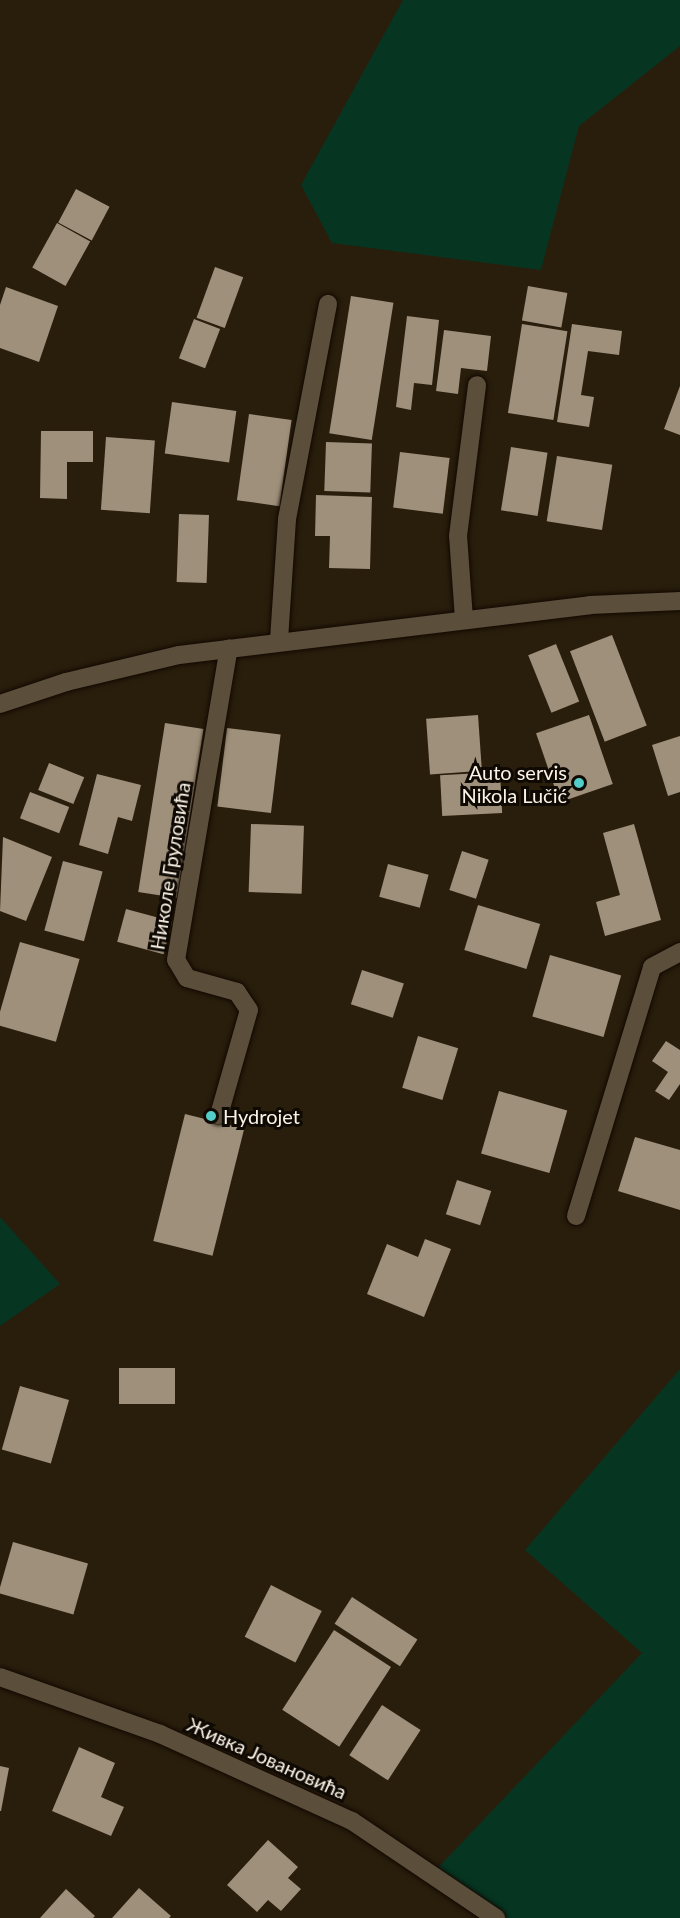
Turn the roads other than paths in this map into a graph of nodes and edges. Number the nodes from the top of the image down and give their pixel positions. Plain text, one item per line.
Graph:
1 (328, 304) dead end
2 (477, 385) dead end
3 (680, 601) edge
4 (464, 619) junction
5 (279, 640) junction
6 (229, 648) junction
7 (0, 704) edge
8 (680, 952) edge
9 (219, 1115) dead end
10 (576, 1216) dead end
11 (0, 1677) edge
12 (496, 1918) edge

1 - 5 street
2 - 4 street
3 - 4 street
4 - 5 street
5 - 6 street
6 - 7 street
6 - 9 street, Николе Груловића
8 - 10 street
11 - 12 street, Живка Јовановића

